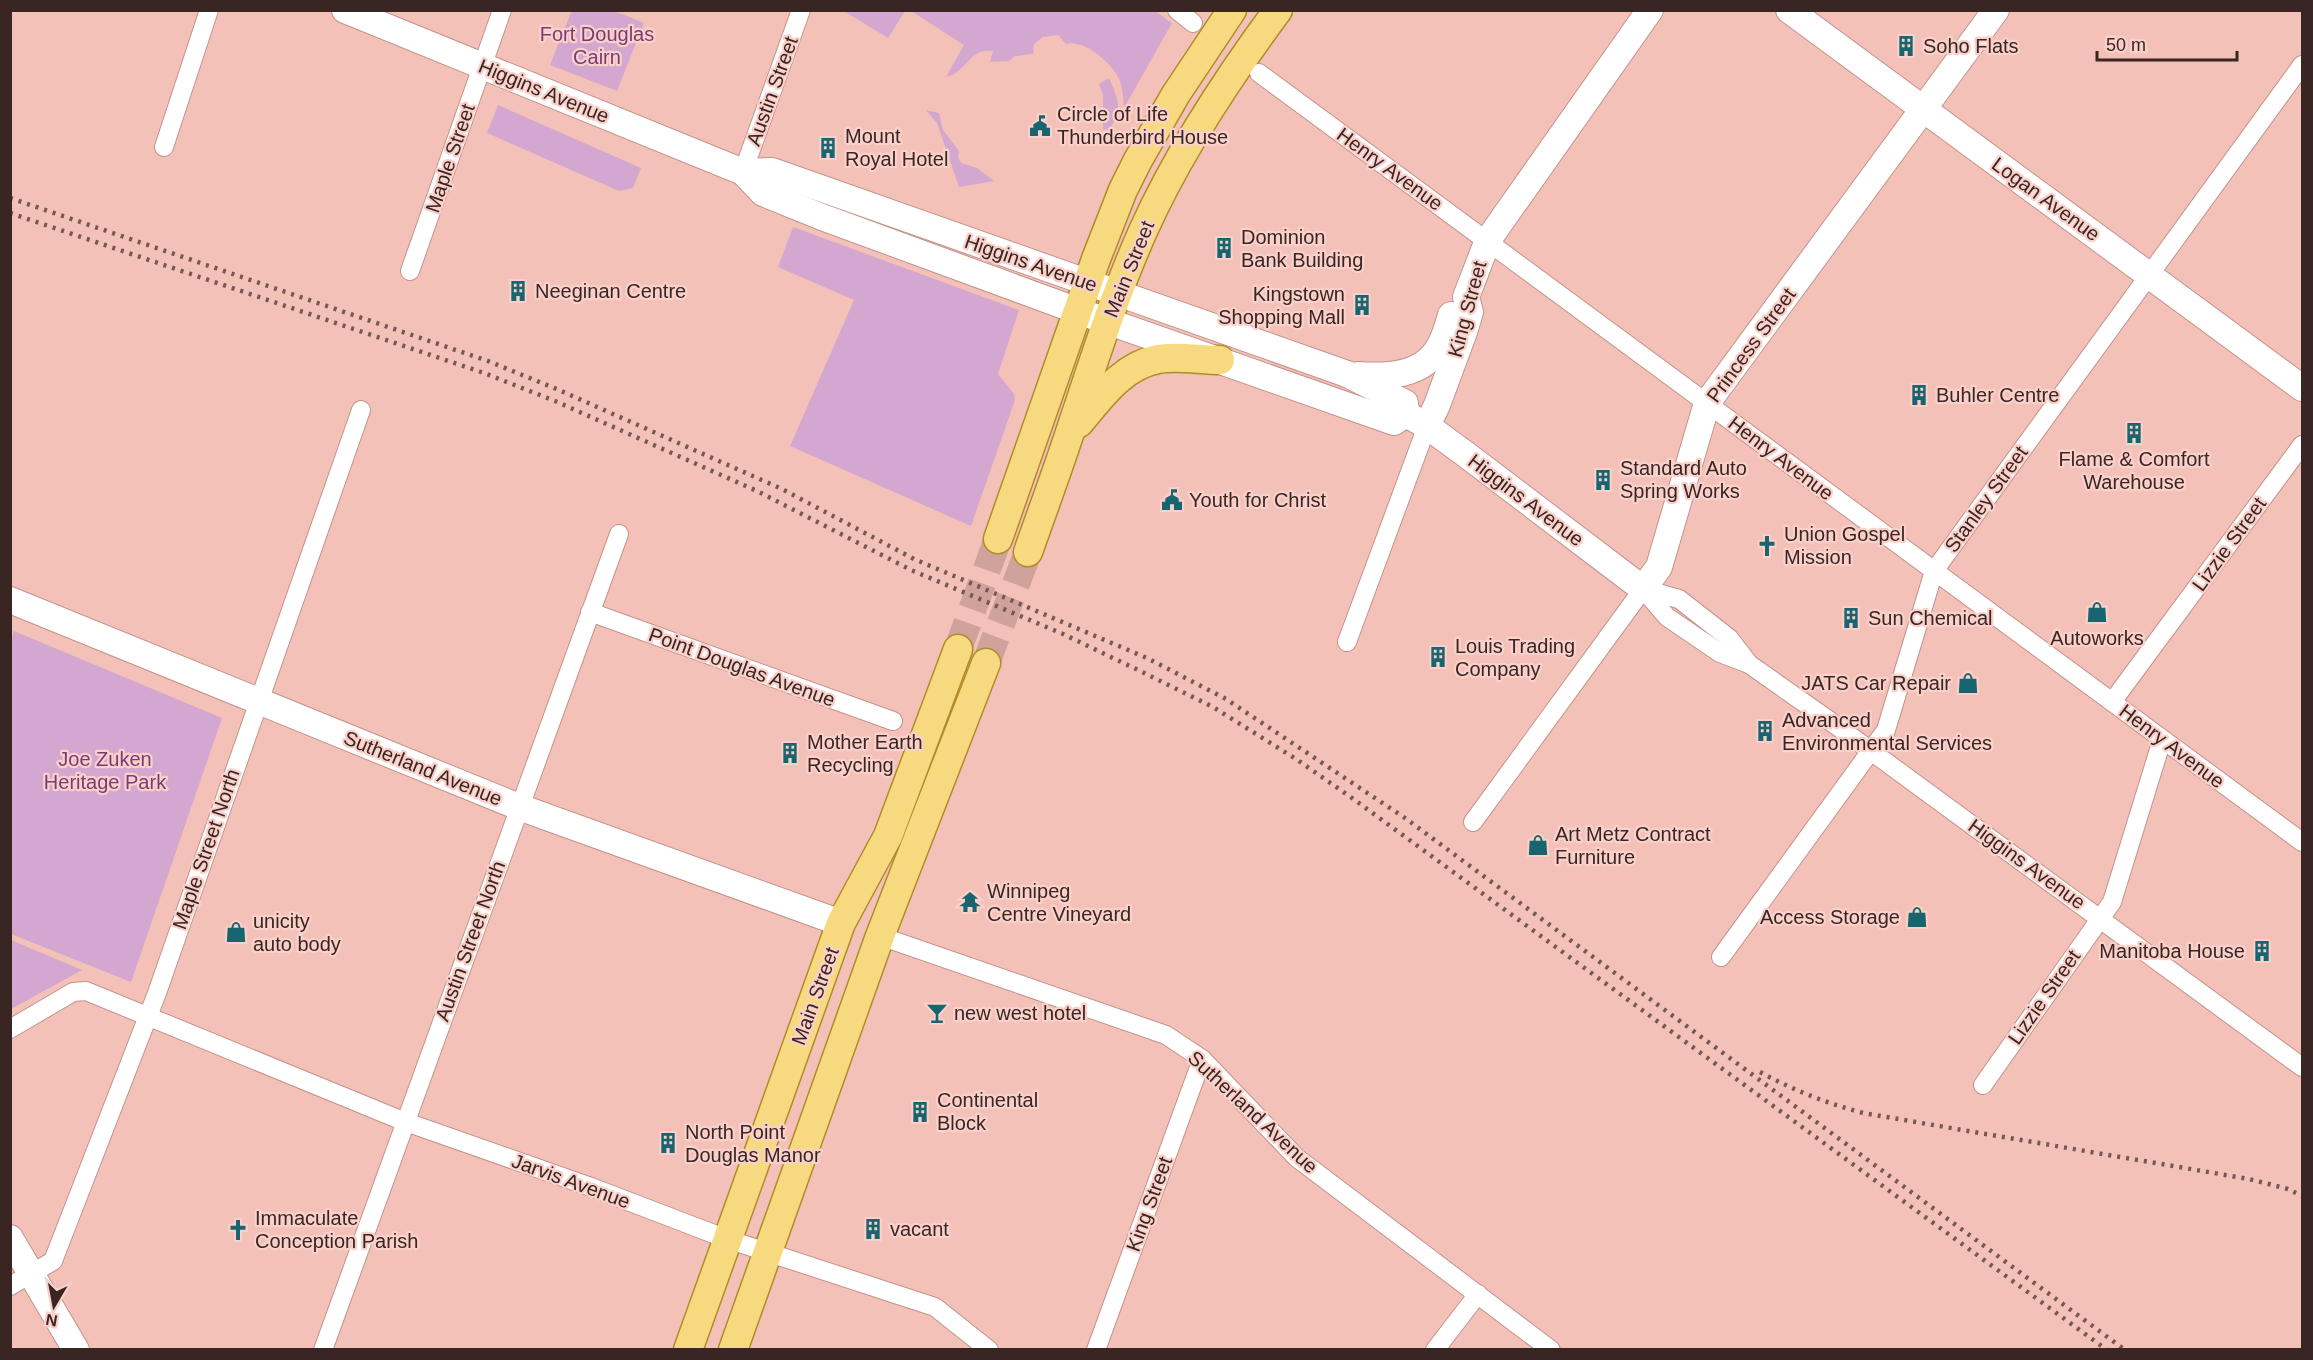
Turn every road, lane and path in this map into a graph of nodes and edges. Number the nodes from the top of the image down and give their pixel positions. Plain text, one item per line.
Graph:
1 (209, 10) edge
2 (345, 10) edge
3 (502, 10) edge
4 (801, 10) edge
5 (1177, 10) edge
6 (1232, 10) edge
7 (1278, 10) edge
8 (1650, 10) edge
9 (1789, 10) edge
10 (1996, 10) edge
11 (1193, 23) dead end
12 (2302, 65) edge
13 (482, 67) junction
14 (1259, 73) dead end
15 (1923, 108) junction
16 (164, 147) dead end
17 (743, 172) junction
18 (1488, 240) junction
19 (410, 271) dead end
20 (2150, 276) junction
21 (1087, 283) junction
22 (1118, 292) junction
23 (1466, 297) junction
24 (1078, 311) junction
25 (1107, 321) junction
26 (1220, 360) junction
27 (1347, 374) junction
28 (2302, 388) edge
29 (1707, 403) junction
30 (360, 410) dead end
31 (1416, 420) junction
32 (1070, 434) junction
33 (2302, 445) edge
34 (619, 534) dead end
35 (998, 539) tunnel mouth
36 (1028, 552) tunnel mouth
37 (1934, 571) junction
38 (1643, 589) junction
39 (10, 600) edge
40 (590, 612) junction
41 (1347, 642) dead end
42 (958, 649) tunnel mouth
43 (986, 663) tunnel mouth
44 (257, 701) junction
45 (2112, 702) junction
46 (893, 721) dead end
47 (2162, 740) junction
48 (1871, 751) junction
49 (519, 807) junction
50 (1473, 822) dead end
51 (2302, 842) edge
52 (2100, 918) junction
53 (841, 923) junction
54 (880, 936) junction
55 (1721, 957) dead end
56 (147, 1017) junction
57 (10, 1029) edge
58 (1202, 1059) junction
59 (2302, 1067) edge
60 (1983, 1085) dead end
61 (403, 1121) junction
62 (10, 1238) edge
63 (727, 1239) junction
64 (767, 1251) junction
65 (21, 1280) edge
66 (1478, 1294) junction
67 (76, 1350) edge
68 (323, 1350) edge
69 (687, 1350) edge
70 (733, 1350) edge
71 (989, 1350) edge
72 (1096, 1350) edge
73 (1436, 1350) edge
74 (1551, 1350) edge

1 - 16 street
2 - 13 main road, Higgins Avenue
3 - 13 street, Maple Street
4 - 17 street, Austin Street
5 - 11 street
6 - 21 main road, Main Street
7 - 22 main road, Main Street
8 - 18 main road, King Street
9 - 15 main road, Logan Avenue
10 - 15 main road, Princess Street
12 - 20 street, Stanley Street
13 - 17 main road, Higgins Avenue
13 - 19 street, Maple Street
14 - 18 street, Henry Avenue
15 - 20 main road, Logan Avenue
15 - 29 main road, Princess Street
17 - 21 main road, Higgins Avenue
17 - 24 main road, Higgins Avenue
18 - 23 main road, King Street
18 - 29 street, Henry Avenue
20 - 28 main road, Logan Avenue
20 - 37 street, Stanley Street
21 - 22 main road, Higgins Avenue
21 - 24 main road, Main Street
22 - 25 main road, Main Street
22 - 27 main road, Higgins Avenue
23 - 27 main road
23 - 31 main road, King Street
24 - 25 main road, Higgins Avenue
24 - 35 main road, Main Street
25 - 26 main road, Higgins Avenue
25 - 32 main road, Main Street
26 - 31 main road, Higgins Avenue
26 - 32 main road
27 - 31 main road, Higgins Avenue
29 - 37 street, Henry Avenue
29 - 38 main road, Princess Street
30 - 44 street, Maple Street North
31 - 38 main road, Higgins Avenue
31 - 41 street, King Street
32 - 36 main road, Main Street
33 - 45 street, Lizzie Street
34 - 40 street, Austin Street North
37 - 45 street, Henry Avenue
37 - 48 street, Stanley Street
38 - 48 street, Higgins Avenue
38 - 50 street, Princess Street
39 - 44 main road, Sutherland Avenue
40 - 46 street, Point Douglas Avenue
40 - 49 street, Austin Street North
42 - 53 main road, Main Street
43 - 54 main road, Main Street
44 - 49 main road, Sutherland Avenue
44 - 56 street, Maple Street North
45 - 47 street, Henry Avenue
47 - 51 street, Henry Avenue
47 - 52 street, Lizzie Street
48 - 52 street, Higgins Avenue
48 - 55 street, Stanley Street
49 - 53 main road, Sutherland Avenue
49 - 61 street, Austin Street North
52 - 59 street, Higgins Avenue
52 - 60 street, Lizzie Street
53 - 63 main road, Main Street
54 - 58 street, Sutherland Avenue
54 - 64 main road, Main Street
56 - 57 street, Jarvis Avenue
56 - 61 street, Jarvis Avenue
56 - 65 street, Maple Street North
58 - 66 street, Sutherland Avenue
58 - 72 street, King Street
61 - 63 street, Jarvis Avenue
61 - 68 street, Austin Street North
62 - 65 main road
63 - 64 street, Jarvis Avenue
63 - 69 main road, Main Street
64 - 70 main road, Main Street
64 - 71 street, Jarvis Avenue
65 - 67 main road
66 - 73 street
66 - 74 street, Sutherland Avenue

